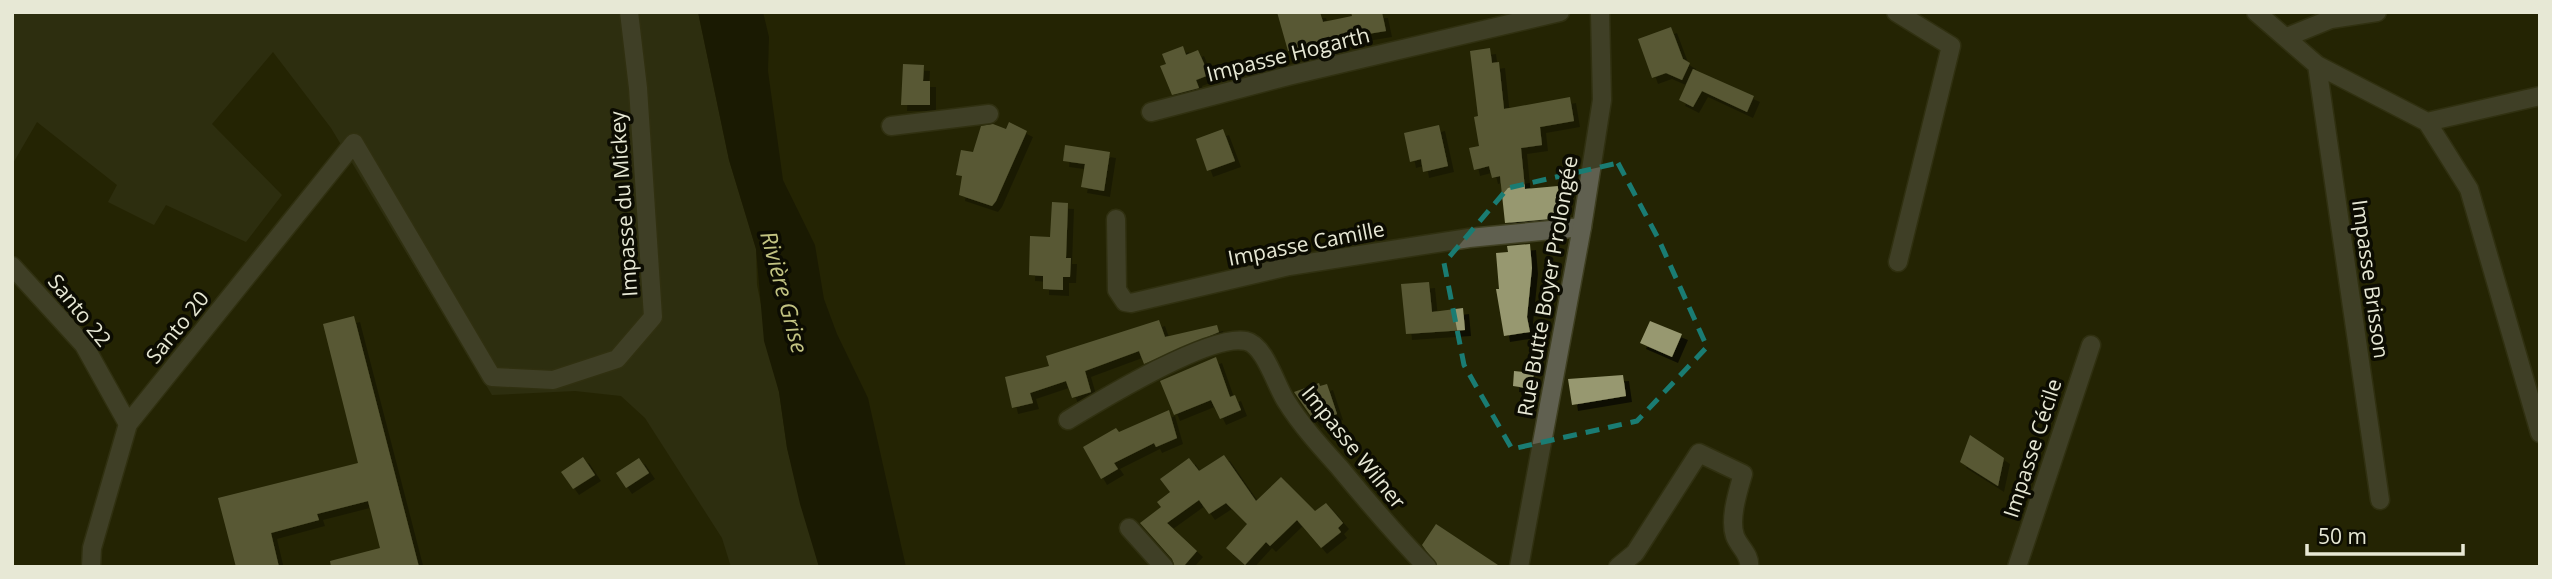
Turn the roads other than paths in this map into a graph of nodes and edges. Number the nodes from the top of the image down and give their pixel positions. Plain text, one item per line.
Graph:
1 (629, 12) edge
2 (1560, 12) edge
3 (1600, 12) edge
4 (1896, 12) edge
5 (2256, 12) edge
6 (2377, 12) edge
7 (2287, 37) junction
8 (2317, 65) junction
9 (2540, 96) edge
10 (1151, 112) dead end
11 (989, 114) dead end
12 (2427, 122) junction
13 (891, 126) dead end
14 (354, 144) joint
15 (1116, 219) dead end
16 (1582, 227) junction
17 (1898, 262) dead end
18 (12, 266) edge
19 (2091, 345) dead end
20 (1068, 420) dead end
21 (128, 424) junction
22 (2540, 433) edge
23 (2380, 500) dead end
24 (1129, 528) dead end
25 (91, 567) edge
26 (1164, 567) edge
27 (1427, 567) edge
28 (1519, 567) edge
29 (1618, 567) edge
30 (1749, 567) edge
31 (2017, 567) edge

1 - 14 street, Impasse du Mickey
2 - 10 street, Impasse Hogarth
3 - 16 street, Rue Butte Boyer Prolongée
4 - 17 street
5 - 7 street
6 - 7 street
7 - 8 street
8 - 12 street
8 - 23 street, Impasse Brisson
9 - 12 street
11 - 13 street
12 - 22 street
14 - 21 street, Santo 20
15 - 16 street, Impasse Camille
16 - 28 street, Rue Butte Boyer Prolongée
18 - 21 street, Santo 22
19 - 31 street, Impasse Cécile
20 - 27 street, Impasse Wilner
21 - 25 street, Santo 20
24 - 26 street
29 - 30 street

